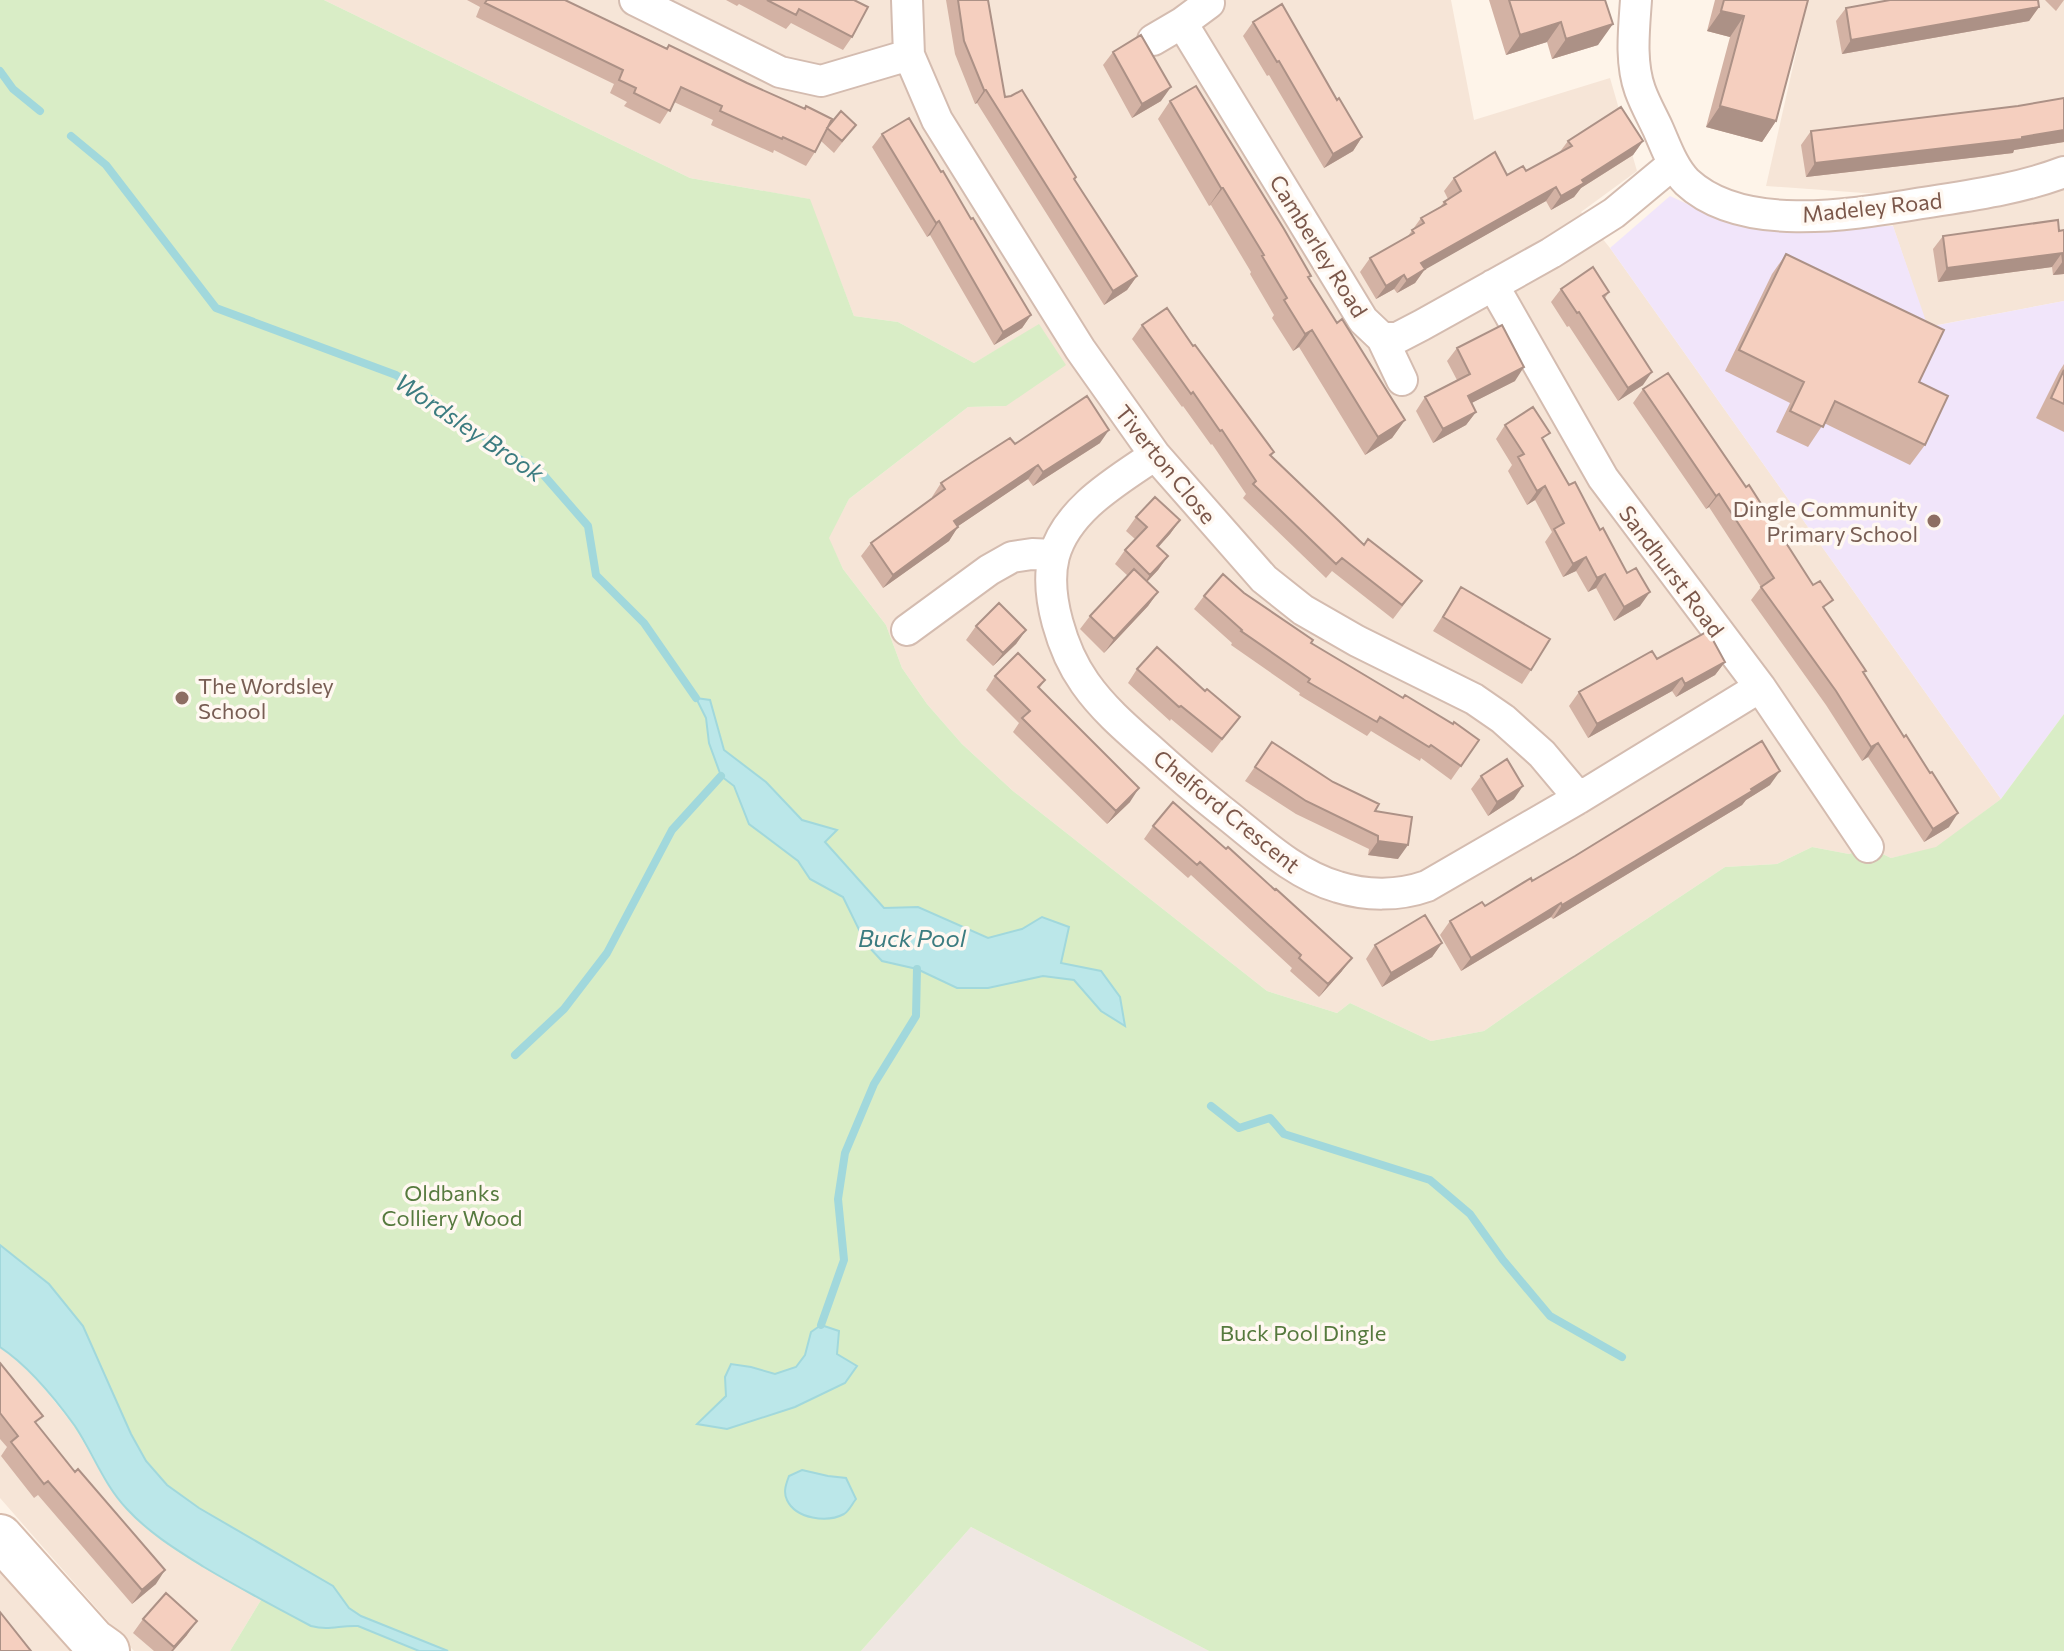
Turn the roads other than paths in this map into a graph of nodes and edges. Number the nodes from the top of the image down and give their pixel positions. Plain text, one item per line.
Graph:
1 (635, 0) edge
2 (907, 0) edge
3 (1636, 0) edge
4 (1209, 3) dead end
5 (1182, 23) junction
6 (1153, 40) dead end
7 (909, 55) junction
8 (1673, 164) junction
9 (2064, 172) edge
10 (1493, 285) junction
11 (1382, 338) junction
12 (1402, 380) dead end
13 (1155, 455) junction
14 (1054, 555) junction
15 (920, 631) dead end
16 (1760, 687) junction
17 (1579, 798) junction
18 (1868, 847) dead end
19 (0, 1537) edge
20 (107, 1651) edge

1 - 7 street
2 - 7 street, Tiverton Close
3 - 8 street, Madeley Road
4 - 5 street
5 - 6 street
5 - 11 street, Camberley Road
7 - 13 street, Tiverton Close
8 - 9 street, Madeley Road
8 - 10 street, Camberley Road
10 - 11 street, Camberley Road
10 - 16 street, Sandhurst Road
11 - 12 street
13 - 14 street, Chelford Crescent
13 - 17 street, Tiverton Close
14 - 15 street
14 - 17 street, Chelford Crescent
16 - 17 street, Chelford Crescent
16 - 18 street, Sandhurst Road
19 - 20 main road

